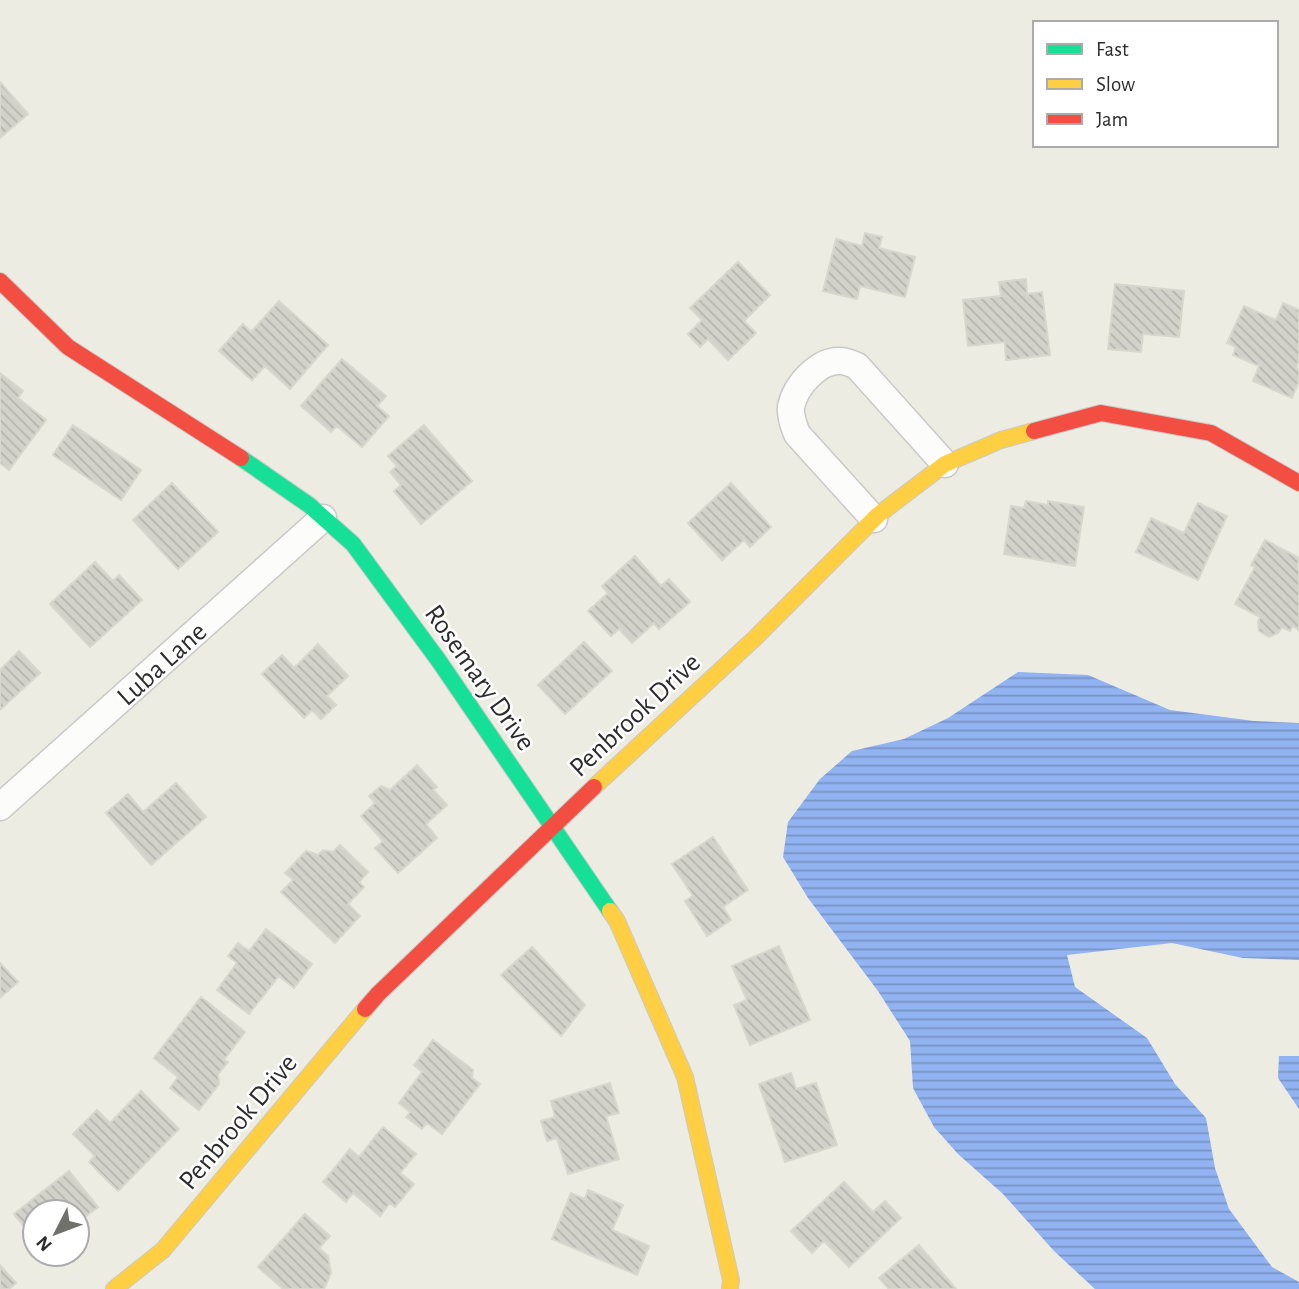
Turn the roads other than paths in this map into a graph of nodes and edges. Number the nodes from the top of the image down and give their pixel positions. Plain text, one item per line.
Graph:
1 (0, 281) edge
2 (945, 464) junction
3 (1299, 483) edge
4 (323, 518) junction
5 (874, 519) junction
6 (0, 807) edge
7 (552, 826) junction
8 (114, 1289) edge
9 (730, 1289) edge

1 - 4 street, Rosemary Drive
2 - 3 street, Penbrook Drive
2 - 5 street, Penbrook Drive
2 - 5 street
4 - 6 street, Luba Lane
4 - 7 street, Rosemary Drive
5 - 7 street, Penbrook Drive
7 - 8 street, Penbrook Drive
7 - 9 street, Rosemary Drive

